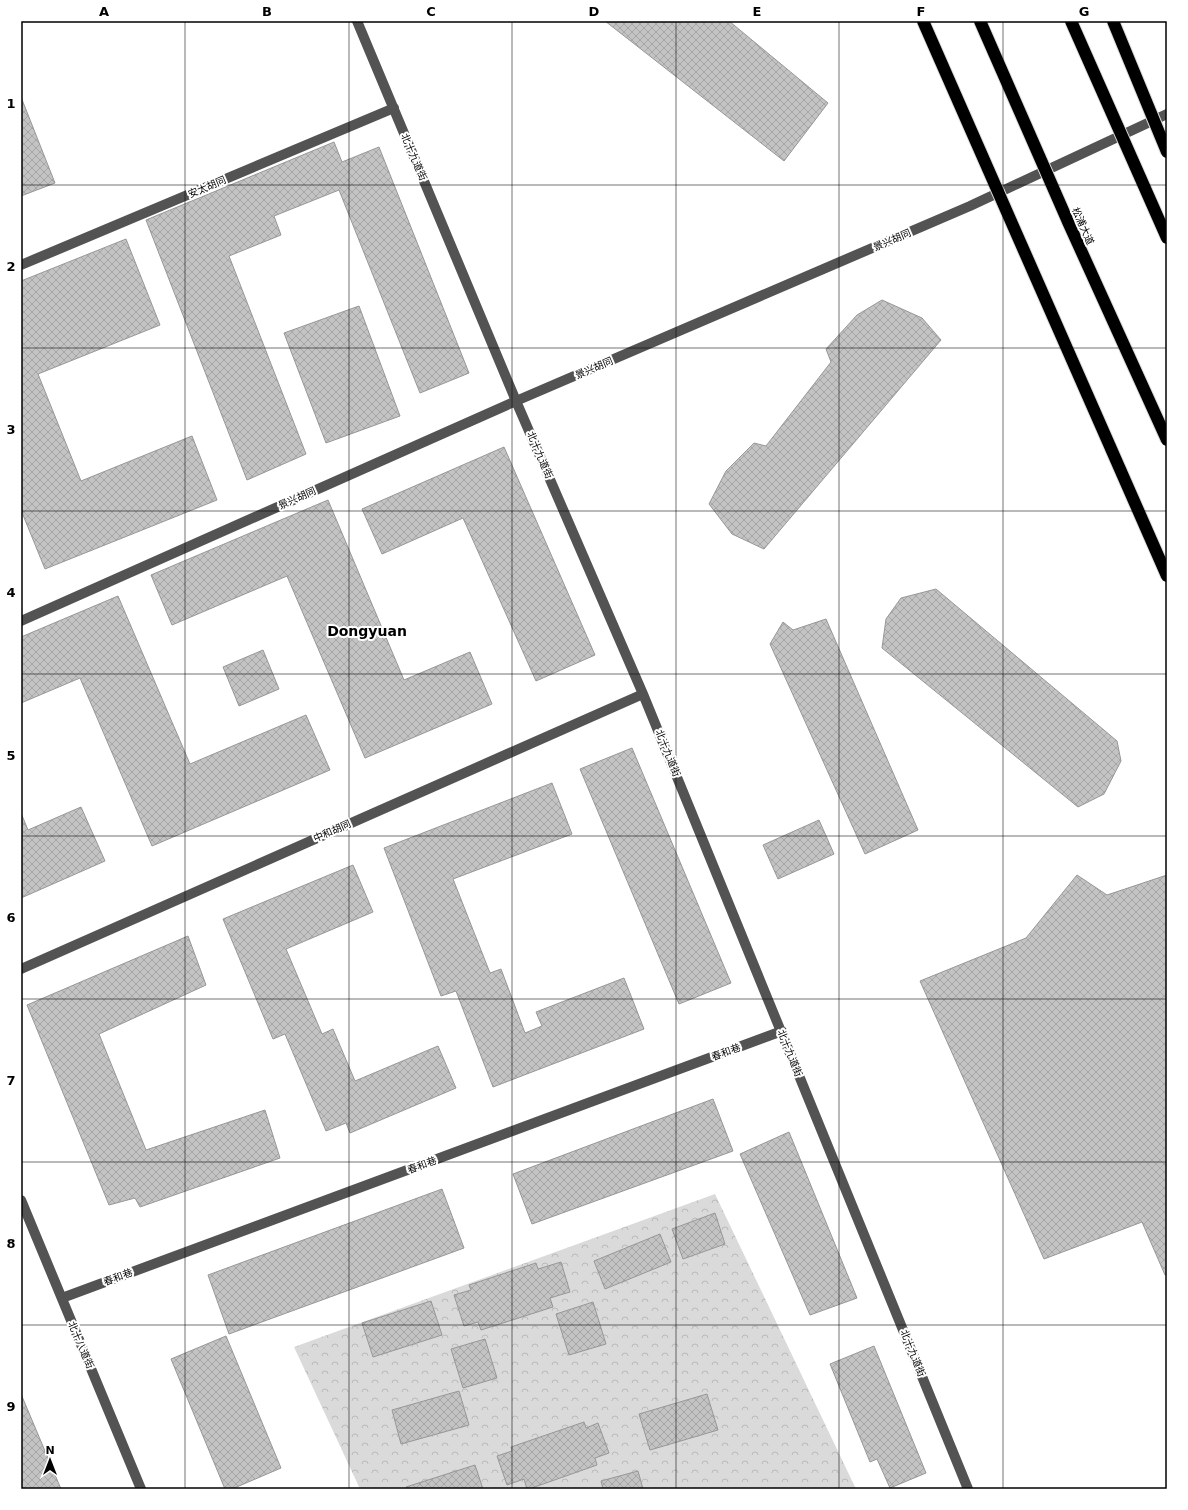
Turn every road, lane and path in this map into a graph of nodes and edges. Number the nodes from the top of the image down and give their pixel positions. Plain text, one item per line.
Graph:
1 (357, 21) edge
2 (923, 21) edge
3 (980, 21) edge
4 (1071, 21) edge
5 (1113, 21) edge
6 (394, 108) junction
7 (1167, 114) edge
8 (1167, 152) edge
9 (1167, 238) edge
10 (21, 265) edge
11 (516, 401) junction
12 (1167, 440) edge
13 (1167, 576) edge
14 (21, 621) edge
15 (643, 694) junction
16 (21, 969) edge
17 (782, 1031) junction
18 (21, 1200) edge
19 (62, 1298) junction
20 (142, 1489) edge
21 (968, 1489) edge

1 - 6 street, 北十九道街
2 - 13 highway, bridge
3 - 12 highway, 松浦大道, bridge
4 - 9 highway, bridge
5 - 8 highway, bridge
6 - 10 street, 安太胡同
6 - 11 street, 北十九道街
7 - 11 street, 景兴胡同
11 - 14 street, 景兴胡同
11 - 15 street, 北十九道街
15 - 16 street, 中和胡同
15 - 17 street, 北十九道街
17 - 19 street, 春和巷
17 - 21 street, 北十九道街
18 - 19 street, 北十八道街
19 - 20 street, 北十八道街

